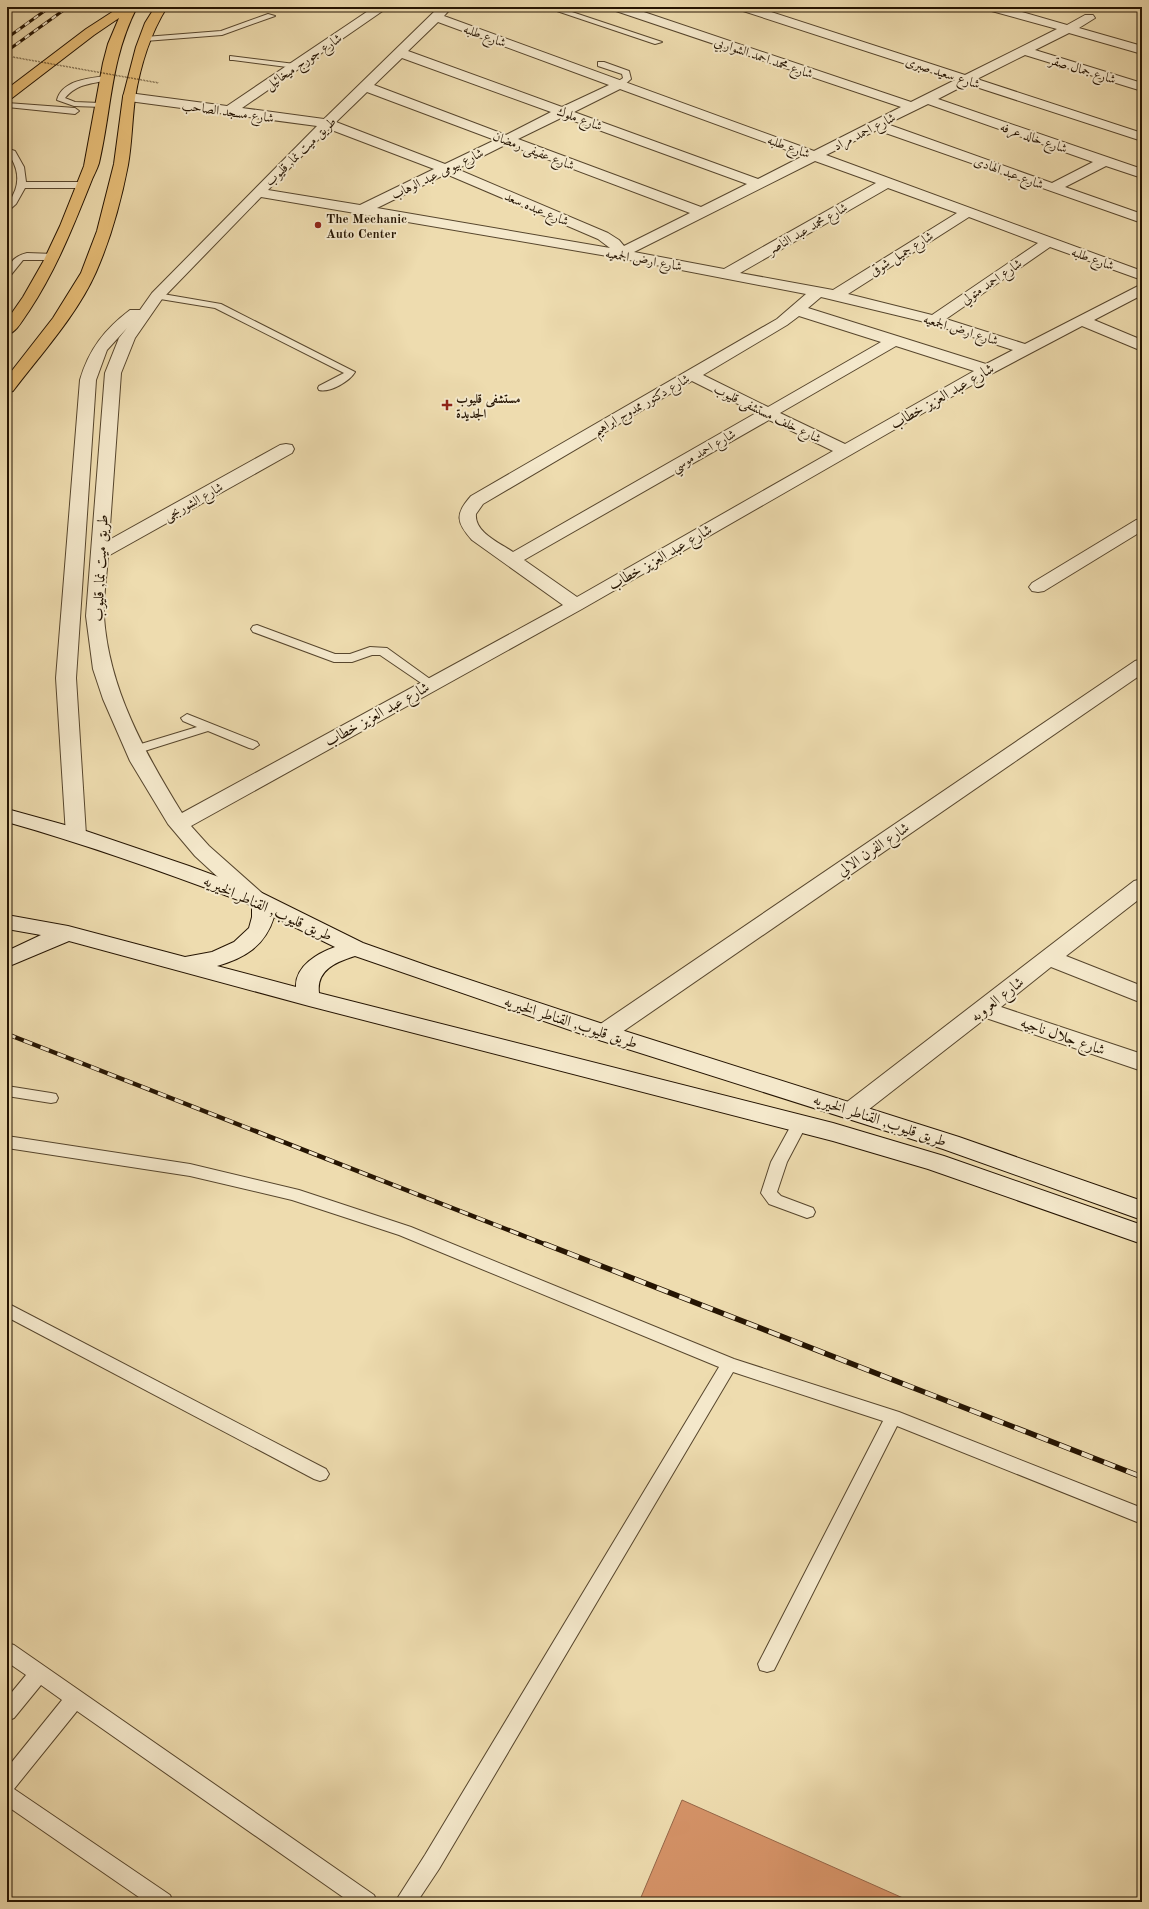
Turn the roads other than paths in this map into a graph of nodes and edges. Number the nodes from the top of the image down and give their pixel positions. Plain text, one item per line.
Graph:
1 (128, 7) edge
2 (131, 7) edge
3 (161, 7) edge
4 (549, 7) edge
5 (617, 7) edge
6 (744, 7) edge
7 (992, 7) edge
8 (378, 10) dead end
9 (441, 10) edge
10 (271, 16) dead end
11 (1088, 18) dead end
12 (1068, 29) junction
13 (145, 38) junction
14 (658, 42) dead end
15 (1142, 50) edge
16 (1025, 51) junction
17 (401, 53) junction
18 (233, 58) dead end
19 (601, 64) dead end
20 (295, 66) junction
21 (106, 78) junction
22 (967, 80) junction
23 (620, 84) junction
24 (366, 87) junction
25 (1142, 87) edge
26 (7, 95) edge
27 (129, 97) junction
28 (927, 99) junction
29 (7, 105) edge
30 (912, 107) junction
31 (100, 110) junction
32 (229, 111) junction
33 (562, 112) junction
34 (328, 124) junction
35 (876, 125) junction
36 (1142, 137) edge
37 (506, 139) junction
38 (12, 152) dead end
39 (815, 156) junction
40 (1104, 161) junction
41 (446, 169) junction
42 (1142, 174) edge
43 (888, 182) junction
44 (83, 184) junction
45 (760, 184) junction
46 (22, 185) junction
47 (1052, 188) junction
48 (258, 192) junction
49 (7, 208) edge
50 (362, 210) junction
51 (968, 212) junction
52 (703, 213) junction
53 (1142, 219) edge
54 (1048, 242) junction
55 (619, 254) junction
56 (54, 257) junction
57 (7, 274) edge
58 (727, 274) junction
59 (1142, 276) edge
60 (1142, 289) edge
61 (818, 292) junction
62 (835, 295) junction
63 (157, 296) junction
64 (796, 310) junction
65 (934, 320) junction
66 (1082, 321) junction
67 (7, 330) edge
68 (894, 341) junction
69 (1142, 346) edge
70 (1026, 348) junction
71 (987, 370) junction
72 (691, 375) junction
73 (7, 388) edge
74 (323, 388) dead end
75 (768, 413) junction
76 (286, 449) dead end
77 (845, 451) junction
78 (1142, 524) edge
79 (100, 553) junction
80 (512, 560) junction
81 (1038, 587) dead end
82 (576, 605) junction
83 (258, 629) dead end
84 (1142, 665) edge
85 (431, 684) junction
86 (187, 718) dead end
87 (209, 727) junction
88 (253, 745) dead end
89 (135, 750) junction
90 (7, 814) edge
91 (178, 824) junction
92 (76, 835) junction
93 (1142, 886) edge
94 (258, 901) junction
95 (7, 922) edge
96 (68, 933) junction
97 (355, 948) junction
98 (1049, 958) junction
99 (7, 960) edge
100 (186, 964) junction
101 (1142, 995) edge
102 (309, 998) junction
103 (984, 1009) junction
104 (604, 1034) junction
105 (1142, 1063) edge
106 (7, 1091) edge
107 (51, 1098) dead end
108 (851, 1111) junction
109 (799, 1124) junction
110 (7, 1142) edge
111 (1142, 1211) edge
112 (807, 1212) dead end
113 (1142, 1235) edge
114 (7, 1309) edge
115 (729, 1364) junction
116 (893, 1417) junction
117 (320, 1474) dead end
118 (1142, 1516) edge
119 (7, 1651) edge
120 (767, 1664) dead end
121 (39, 1673) junction
122 (76, 1698) junction
123 (7, 1712) edge
124 (7, 1783) edge
125 (7, 1795) edge
126 (163, 1902) edge
127 (367, 1902) edge
128 (406, 1902) edge

1 - 26 highway
2 - 21 highway
3 - 13 highway
4 - 14 lane
5 - 30 street, شارع محمد احمد الشواربي
6 - 22 street, شارع سعيد صبرى
7 - 12 street
8 - 20 street, شارع جورج ميخائيل
9 - 17 street, طريق ميت نما, قليوب
9 - 23 street, شارع طلبه
10 - 13 lane
11 - 12 street, شارع احمد مراد
12 - 15 street
12 - 16 street, شارع احمد مراد
13 - 27 highway
16 - 22 street, شارع احمد مراد
16 - 25 street, شارع جمال صقر
17 - 24 street, طريق ميت نما, قليوب
17 - 33 street, شارع ملوك
18 - 20 lane
19 - 23 lane
20 - 32 street, شارع جورج ميخائيل
21 - 31 highway
21 - 31 lane
22 - 28 street, شارع احمد مراد
22 - 36 street, شارع سعيد صبرى
23 - 33 street, شارع بيومى عبد الوهاب
23 - 39 street, شارع طلبه
24 - 34 street, طريق ميت نما, قليوب
24 - 37 street, شارع عفيفى رمضان
27 - 32 street, شارع مسجد الصاحب
27 - 73 highway
28 - 30 street, شارع احمد مراد
28 - 40 street, شارع خالد عرفه
29 - 31 lane
30 - 35 street, شارع احمد مراد
31 - 44 highway
32 - 34 street, شارع مسجد الصاحب
33 - 37 street, شارع بيومى عبد الوهاب
33 - 45 street, شارع ملوك
34 - 41 street, شارع مسجد الصاحب
34 - 48 street, طريق ميت نما, قليوب
35 - 39 street, شارع احمد مراد
35 - 47 street, شارع عبد الهادى
37 - 41 street, شارع بيومى عبد الوهاب
37 - 52 street, شارع عفيفى رمضان
38 - 46 lane
39 - 43 street, شارع طلبه
39 - 45 street, شارع احمد مراد
40 - 42 street, شارع خالد عرفه
40 - 47 street
41 - 50 street, شارع بيومى عبد الوهاب
41 - 55 street, شارع عبده سعد
43 - 51 street, شارع طلبه
43 - 58 street, شارع محمد عبد الناصر
44 - 46 lane
44 - 56 highway
45 - 52 street, شارع احمد مراد
46 - 49 lane
47 - 53 street, شارع عبد الهادى
48 - 50 street, شارع ارض الجمعيه
48 - 63 street, طريق ميت نما, قليوب
50 - 55 street, شارع ارض الجمعيه
51 - 54 street, شارع طلبه
51 - 62 street, شارع جميل شوقى
52 - 55 street, شارع احمد مراد
54 - 59 street, شارع طلبه
54 - 65 street, شارع احمد متولي
55 - 58 street, شارع ارض الجمعيه
56 - 57 lane
56 - 67 highway
58 - 61 street, شارع ارض الجمعيه
60 - 66 street, شارع عبد العزيز خطاب
61 - 62 street, شارع ارض الجمعيه
61 - 64 street, شارع دكتور ممدوح ابراهيم
62 - 65 street, شارع ارض الجمعيه
63 - 74 lane
63 - 79 street, طريق ميت نما, قليوب
63 - 92 street, طريق ميت نما, قليوب
64 - 68 street
64 - 72 street, شارع دكتور ممدوح ابراهيم
65 - 70 street, شارع ارض الجمعيه
66 - 69 street
66 - 70 street, شارع عبد العزيز خطاب
68 - 71 street
68 - 75 street, شارع احمد موسي
70 - 71 street, شارع عبد العزيز خطاب
71 - 77 street, شارع عبد العزيز خطاب
72 - 75 street, شارع خلف مستشفى قليوب
72 - 80 street, شارع دكتور ممدوح ابراهيم
75 - 77 street, شارع خلف مستشفى قليوب
75 - 80 street, شارع احمد موسي
76 - 79 street, شارع الشوربجى
77 - 82 street, شارع عبد العزيز خطاب
78 - 81 street
79 - 89 street, طريق ميت نما, قليوب
80 - 82 street
82 - 85 street, شارع عبد العزيز خطاب
83 - 85 lane
84 - 104 street, شارع الفرن الالي
85 - 91 street, شارع عبد العزيز خطاب
86 - 87 lane
87 - 88 lane
87 - 89 lane
89 - 91 street, طريق ميت نما, قليوب
90 - 92 street, طريق قليوب, القناطر الخيريه
91 - 94 street, طريق ميت نما, قليوب
92 - 94 street, طريق قليوب, القناطر الخيريه
93 - 98 street, شارع العروبه
94 - 97 street, طريق قليوب, القناطر الخيريه
94 - 100 street
95 - 96 street, طريق قليوب, القناطر الخيريه
96 - 99 street
96 - 100 street, طريق قليوب, القناطر الخيريه
97 - 102 street
97 - 104 street, طريق قليوب, القناطر الخيريه
98 - 101 street
98 - 103 street, شارع العروبه
100 - 102 street, طريق قليوب, القناطر الخيريه
102 - 109 street, طريق قليوب, القناطر الخيريه
103 - 105 street, شارع جلال ناجيه
103 - 108 street, شارع العروبه
104 - 108 street, طريق قليوب, القناطر الخيريه
106 - 107 lane
108 - 111 street, طريق قليوب, القناطر الخيريه
109 - 112 lane
109 - 113 street, طريق قليوب, القناطر الخيريه
110 - 115 lane
114 - 117 lane
115 - 116 lane
115 - 128 lane
116 - 118 lane
116 - 120 lane
119 - 121 lane
121 - 122 lane
121 - 123 lane
122 - 124 lane
122 - 127 lane
125 - 126 lane

